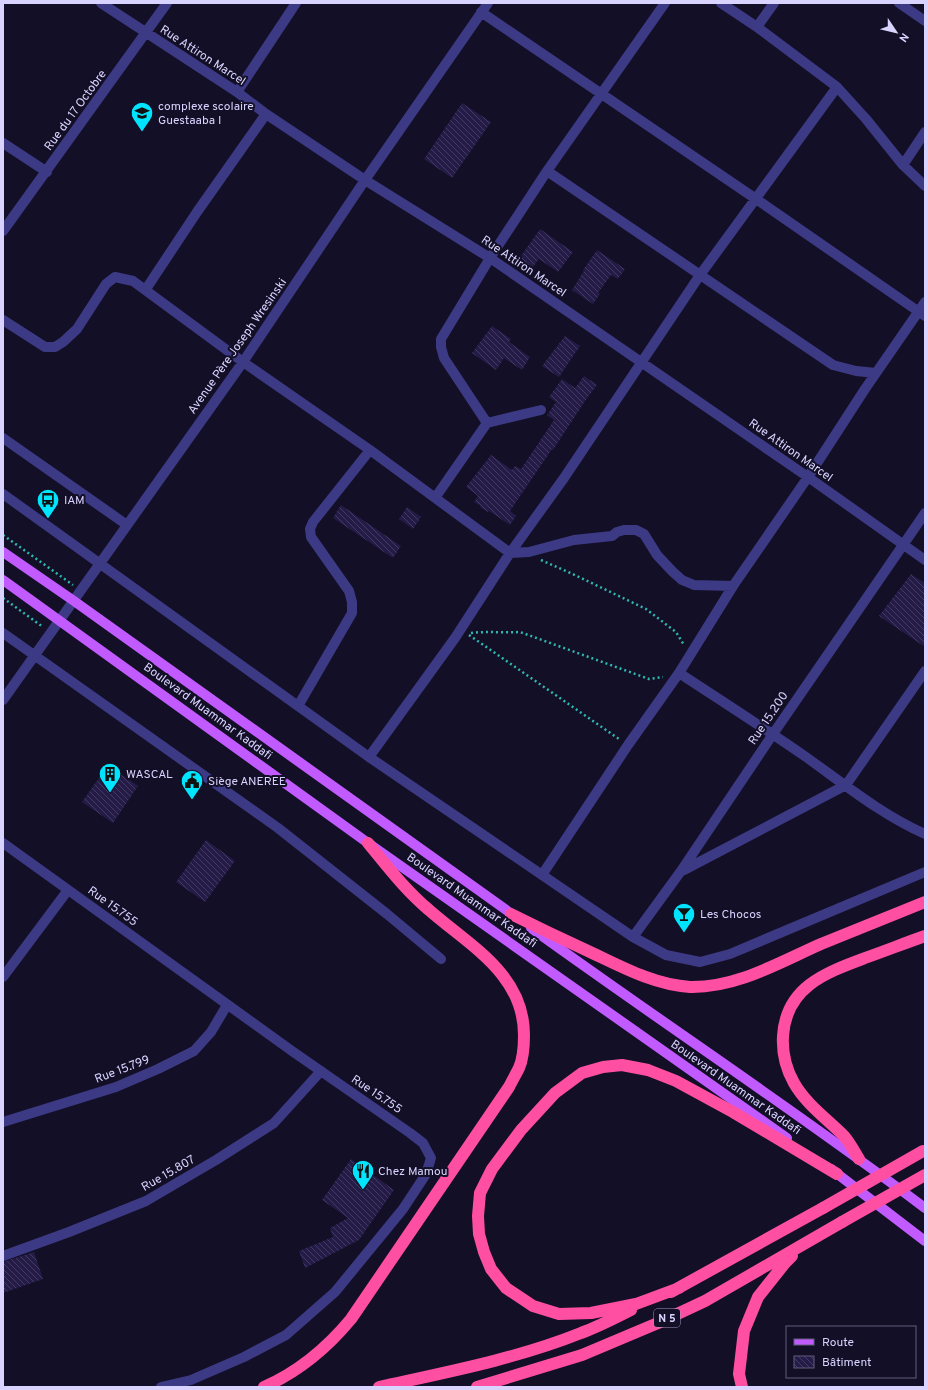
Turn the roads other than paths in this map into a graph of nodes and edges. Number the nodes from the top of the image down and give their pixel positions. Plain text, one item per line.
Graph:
1 (101, 3) edge
2 (167, 3) edge
3 (296, 3) edge
4 (488, 3) edge
5 (665, 3) edge
6 (721, 3) edge
7 (774, 3) edge
8 (899, 3) edge
9 (914, 7) edge
10 (481, 12) junction
11 (925, 21) edge
12 (757, 27) junction
13 (146, 34) junction
14 (837, 86) junction
15 (236, 92) junction
16 (601, 94) junction
17 (266, 114) junction
18 (925, 132) edge
19 (3, 143) edge
20 (903, 165) junction
21 (547, 171) junction
22 (47, 172) junction
23 (365, 180) junction
24 (925, 186) edge
25 (756, 199) junction
26 (3, 232) edge
27 (490, 258) junction
28 (700, 275) junction
29 (146, 290) junction
30 (925, 302) edge
31 (922, 314) edge
32 (3, 320) edge
33 (244, 362) junction
34 (642, 363) junction
35 (876, 373) junction
36 (541, 410) dead end
37 (487, 423) junction
38 (3, 438) edge
39 (370, 450) junction
40 (808, 477) junction
41 (3, 494) edge
42 (435, 498) junction
43 (925, 513) edge
44 (127, 525) junction
45 (903, 545) junction
46 (3, 552) edge
47 (510, 552) junction
48 (925, 560) edge
49 (100, 563) junction
50 (3, 580) edge
51 (733, 586) junction
52 (74, 601) junction
53 (60, 620) junction
54 (3, 633) edge
55 (35, 656) junction
56 (925, 671) edge
57 (679, 673) junction
58 (3, 700) edge
59 (298, 706) junction
60 (773, 734) junction
61 (369, 757) junction
62 (846, 785) junction
63 (925, 834) edge
64 (3, 843) edge
65 (368, 843) junction
66 (681, 871) junction
67 (925, 872) edge
68 (542, 875) junction
69 (68, 890) junction
70 (925, 902) edge
71 (512, 914) junction
72 (925, 936) edge
73 (633, 937) junction
74 (441, 959) dead end
75 (3, 978) edge
76 (227, 1005) junction
77 (321, 1071) junction
78 (3, 1122) edge
79 (924, 1150) edge
80 (859, 1159) junction
81 (838, 1174) junction
82 (925, 1175) edge
83 (925, 1208) edge
84 (925, 1241) edge
85 (802, 1245) junction
86 (3, 1256) edge
87 (679, 1288) junction
88 (161, 1387) edge
89 (264, 1387) edge
90 (379, 1387) edge
91 (477, 1387) edge
92 (742, 1387) edge

1 - 13 street, Rue Attiron Marcel
2 - 13 street, Rue du 17 Octobre
3 - 15 street
4 - 10 street, Avenue Père Joseph Wresinski
5 - 16 street
6 - 12 street
7 - 12 street
8 - 9 street
9 - 11 street
10 - 16 street
10 - 23 street, Avenue Père Joseph Wresinski
12 - 14 street
13 - 15 street, Rue Attiron Marcel
13 - 22 street, Rue du 17 Octobre
14 - 20 street
14 - 25 street
15 - 17 street, Rue Attiron Marcel
16 - 21 street
16 - 25 street
17 - 23 street, Rue Attiron Marcel
17 - 29 street
18 - 20 street
19 - 22 street
20 - 24 street
21 - 27 street
21 - 28 street
22 - 26 street, Rue du 17 Octobre
23 - 27 street, Rue Attiron Marcel
23 - 33 street, Avenue Père Joseph Wresinski
25 - 28 street
25 - 31 street
27 - 34 street, Rue Attiron Marcel
27 - 37 street
28 - 34 street
28 - 35 street
29 - 32 street
29 - 33 street
30 - 31 street
31 - 35 street
33 - 39 street
33 - 44 street, Avenue Père Joseph Wresinski
34 - 40 street, Rue Attiron Marcel
34 - 47 street
35 - 40 street
36 - 37 street
37 - 42 street
38 - 44 street
39 - 42 street
39 - 59 street
40 - 45 street, Rue Attiron Marcel
40 - 51 street
41 - 49 street
42 - 47 street
43 - 45 street, Rue 15.200
44 - 49 street, Avenue Père Joseph Wresinski
45 - 48 street, Rue Attiron Marcel
45 - 60 street, Rue 15.200
46 - 52 main road, Boulevard Muammar Kaddafi
47 - 51 street
47 - 61 street
49 - 52 street, Avenue Père Joseph Wresinski
49 - 59 street
50 - 53 main road, Boulevard Muammar Kaddafi
51 - 57 street
52 - 53 street, Avenue Père Joseph Wresinski
52 - 71 main road, Boulevard Muammar Kaddafi
53 - 55 street, Avenue Père Joseph Wresinski
53 - 65 main road, Boulevard Muammar Kaddafi
54 - 55 street
55 - 58 street, Avenue Père Joseph Wresinski
55 - 74 street
56 - 62 street
57 - 60 street
57 - 68 street
59 - 61 street
60 - 62 street
60 - 66 street, Rue 15.200
61 - 68 street
62 - 63 street
62 - 66 street
64 - 69 street, Rue 15.755
65 - 81 main road, Boulevard Muammar Kaddafi
65 - 89 highway
66 - 73 street, Rue 15.200
67 - 73 street
68 - 73 street
69 - 75 street
69 - 76 street, Rue 15.755
70 - 71 highway
71 - 80 main road, Boulevard Muammar Kaddafi
72 - 80 highway
76 - 77 street, Rue 15.755
76 - 78 street, Rue 15.799
77 - 86 street, Rue 15.807
77 - 88 street, Rue 15.755
79 - 87 highway, N 5, bridge
80 - 83 main road, Boulevard Muammar Kaddafi
81 - 84 main road, Boulevard Muammar Kaddafi
81 - 87 highway
82 - 85 highway, N 5, bridge
85 - 91 highway, N 5
85 - 92 highway
87 - 90 highway, N 5

